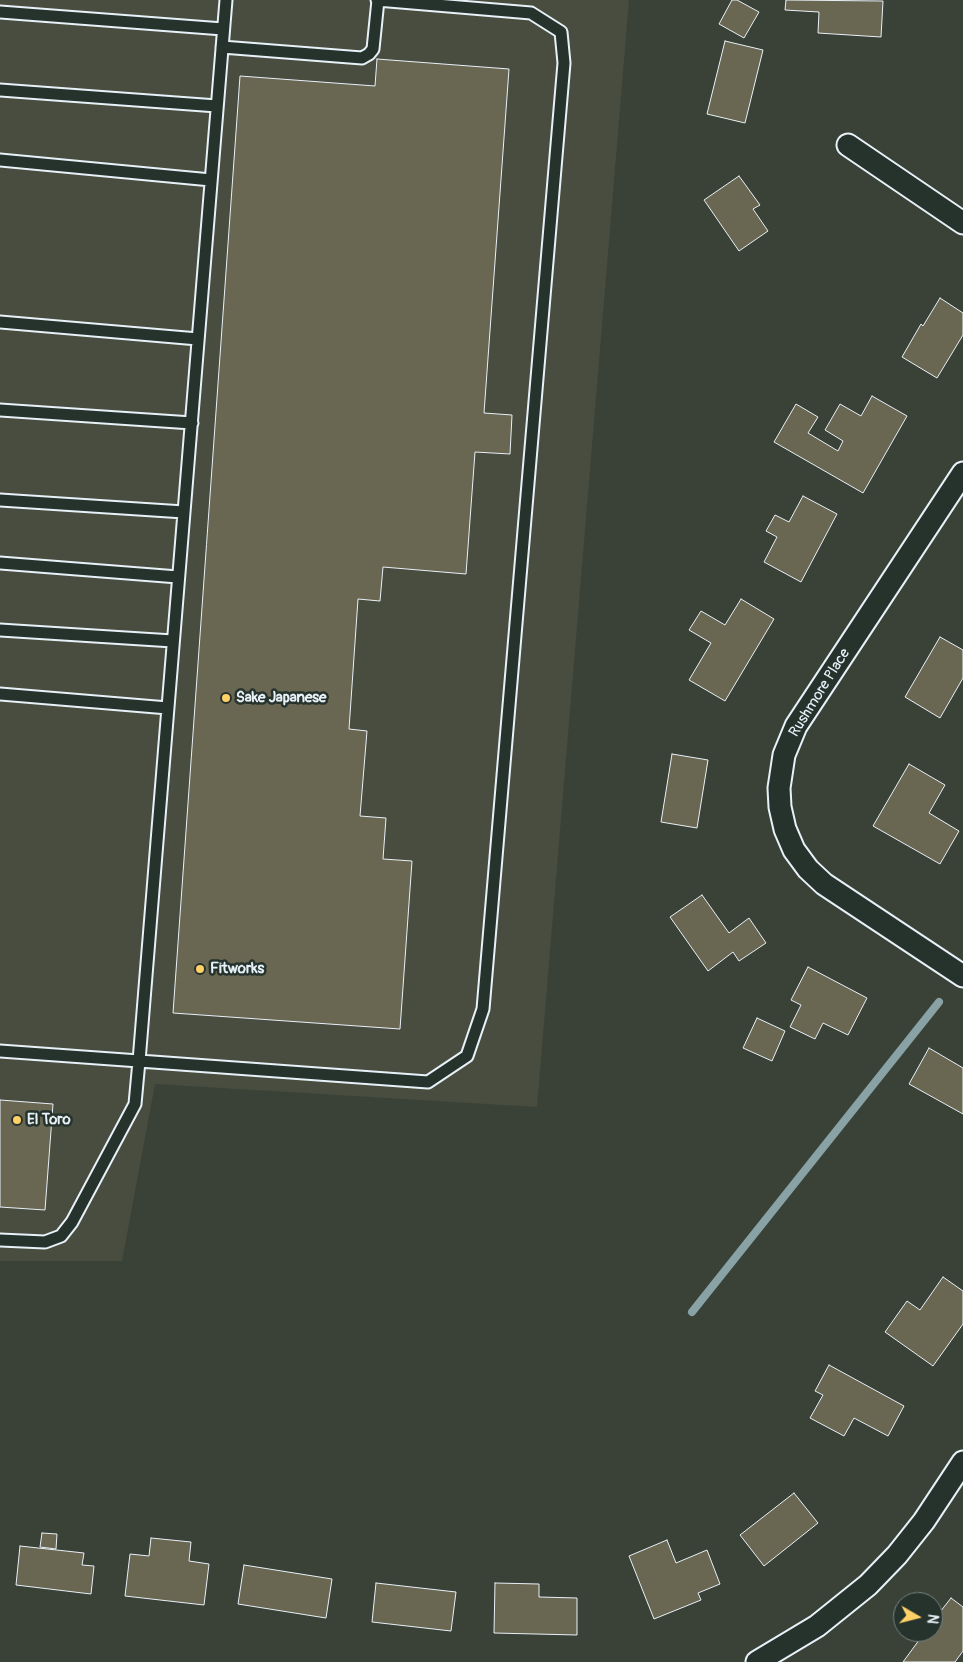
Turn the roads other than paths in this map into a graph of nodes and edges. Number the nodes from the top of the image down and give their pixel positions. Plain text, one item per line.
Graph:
1 (226, 0) edge
2 (377, 0) edge
3 (0, 12) edge
4 (224, 29) junction
5 (222, 47) junction
6 (0, 90) edge
7 (217, 106) junction
8 (848, 145) dead end
9 (0, 160) edge
10 (211, 180) junction
11 (963, 223) edge
12 (0, 322) edge
13 (198, 338) junction
14 (0, 410) edge
15 (192, 424) junction
16 (963, 473) edge
17 (0, 500) edge
18 (184, 512) junction
19 (0, 563) edge
20 (178, 577) junction
21 (0, 630) edge
22 (174, 641) junction
23 (0, 694) edge
24 (168, 708) junction
25 (963, 976) edge
26 (0, 1051) edge
27 (139, 1060) junction
28 (0, 1240) edge
29 (963, 1462) edge
30 (758, 1662) edge

1 - 4 lane
2 - 5 lane
2 - 27 lane
3 - 4 lane
4 - 5 lane
5 - 7 lane
6 - 7 lane
7 - 10 lane
8 - 11 street
9 - 10 lane
10 - 13 lane
12 - 13 lane
13 - 15 lane
14 - 15 lane
15 - 18 lane
16 - 25 street, Rushmore Place
17 - 18 lane
18 - 20 lane
19 - 20 lane
20 - 22 lane
21 - 22 lane
22 - 24 lane
23 - 24 lane
24 - 27 lane
26 - 27 lane
27 - 28 lane
29 - 30 street

